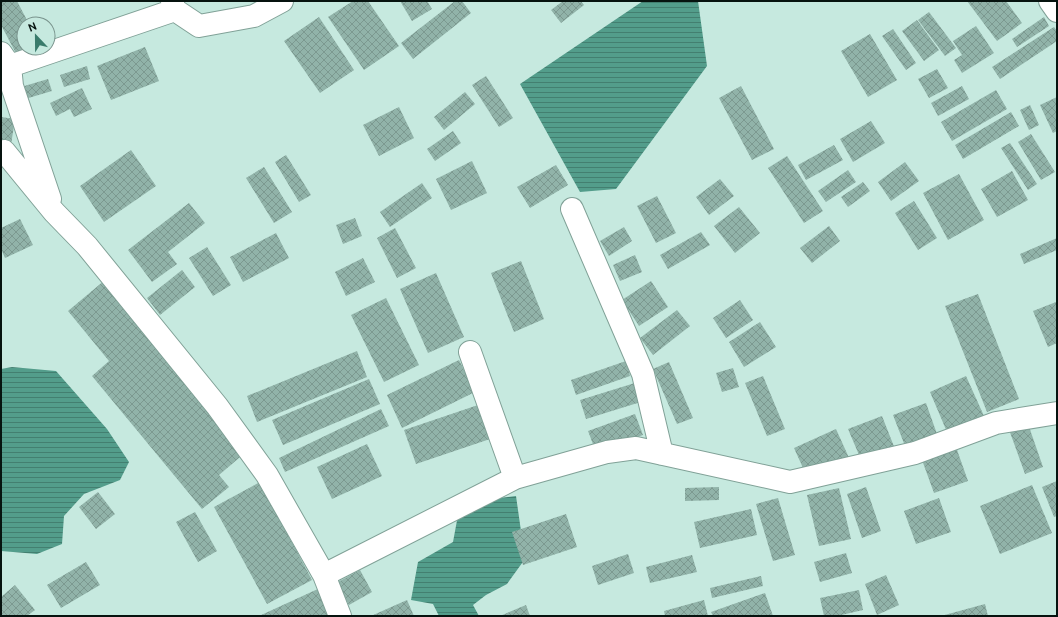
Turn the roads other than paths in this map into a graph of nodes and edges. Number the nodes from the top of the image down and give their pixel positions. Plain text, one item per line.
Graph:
1 (282, 1) edge
2 (1050, 1) edge
3 (173, 6) edge
4 (1057, 11) edge
5 (6, 59) edge
6 (1, 153) edge
7 (572, 209) dead end
8 (54, 212) junction
9 (470, 352) dead end
10 (1057, 413) edge
11 (662, 454) junction
12 (515, 478) junction
13 (324, 575) junction
14 (340, 616) edge

1 - 3 street
2 - 4 street
3 - 5 street
5 - 8 street
6 - 8 street
7 - 11 street
8 - 13 street
9 - 12 street
10 - 11 street
11 - 12 street
12 - 13 street
13 - 14 street

